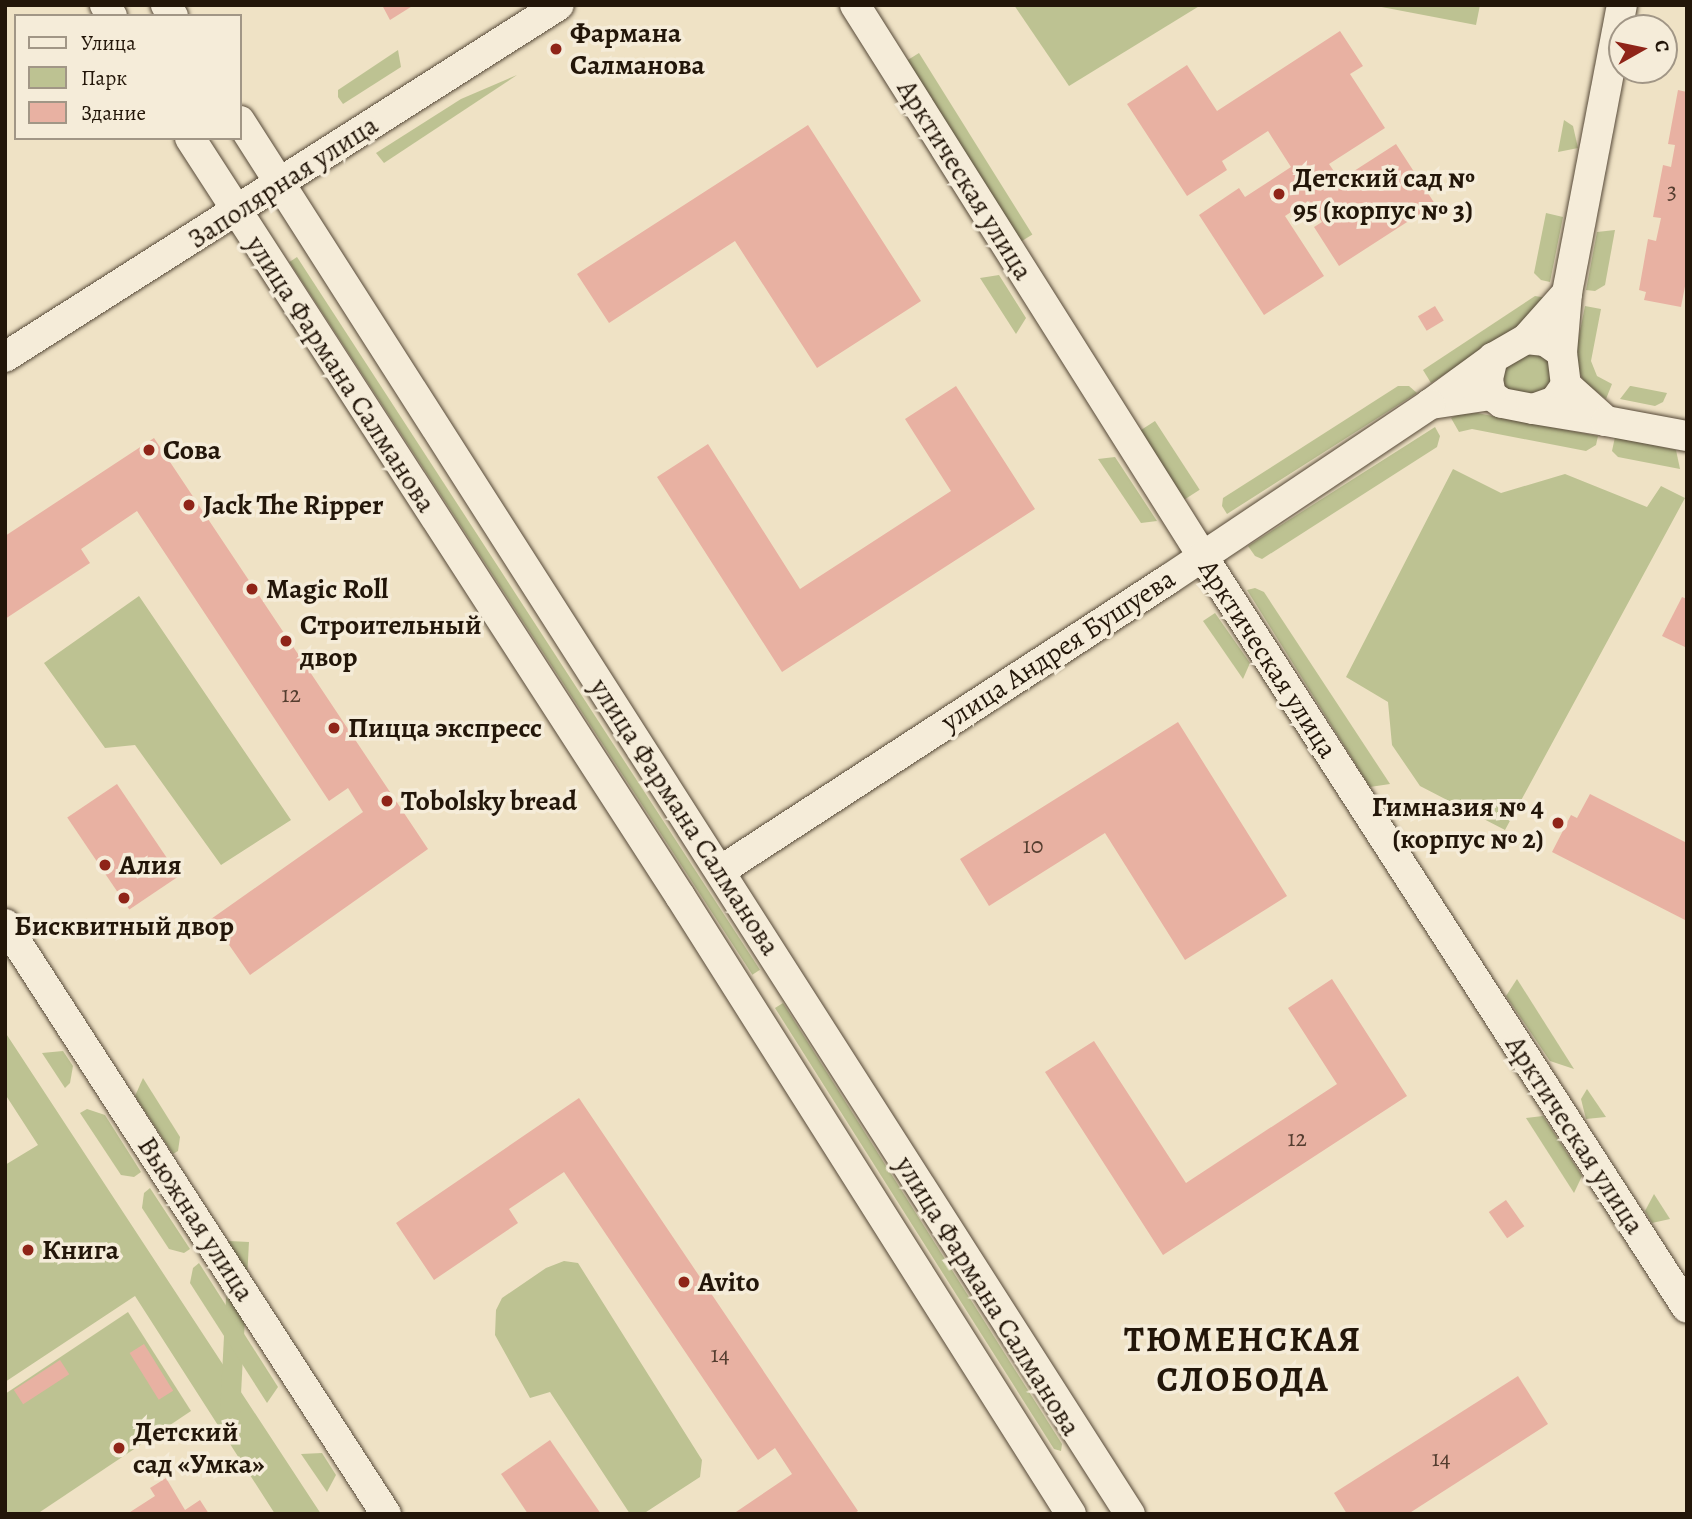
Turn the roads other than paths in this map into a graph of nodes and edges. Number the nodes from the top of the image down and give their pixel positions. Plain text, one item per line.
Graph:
1 (559, 5) edge
2 (855, 5) edge
3 (1622, 5) edge
4 (242, 124) edge
5 (191, 140) edge
6 (280, 182) junction
7 (236, 211) junction
8 (1567, 293) junction
9 (1526, 338) junction
10 (1562, 353) junction
11 (5, 357) edge
12 (1493, 358) junction
13 (1566, 385) junction
14 (1491, 395) junction
15 (1430, 404) junction
16 (1533, 409) junction
17 (1606, 421) junction
18 (1687, 436) edge
19 (1203, 557) junction
20 (720, 871) junction
21 (5, 924) edge
22 (1687, 1308) edge
23 (1078, 1433) junction
24 (1035, 1457) junction
25 (1127, 1509) edge
26 (386, 1514) edge
27 (1071, 1514) edge
28 (1078, 1514) edge

1 - 6 street, Заполярная улица
2 - 19 street, Арктическая улица
3 - 8 street
4 - 6 street, улица Фармана Салманова
5 - 7 street, улица Фармана Салманова
6 - 7 street, Заполярная улица
6 - 20 street, улица Фармана Салманова
7 - 11 street, Заполярная улица
7 - 24 street, улица Фармана Салманова
8 - 9 street
8 - 10 street
9 - 10 street
9 - 12 street
10 - 13 street
12 - 14 street
12 - 15 street, улица Андрея Бушуева
13 - 16 street
13 - 17 street
14 - 15 street
14 - 16 street
15 - 19 street, улица Андрея Бушуева
16 - 17 street
17 - 18 street
19 - 20 street, улица Андрея Бушуева
19 - 22 street, Арктическая улица
20 - 23 street, улица Фармана Салманова
21 - 26 street, Вьюжная улица
23 - 24 street, улица Фармана Салманова
23 - 25 street
24 - 27 street
25 - 28 street

